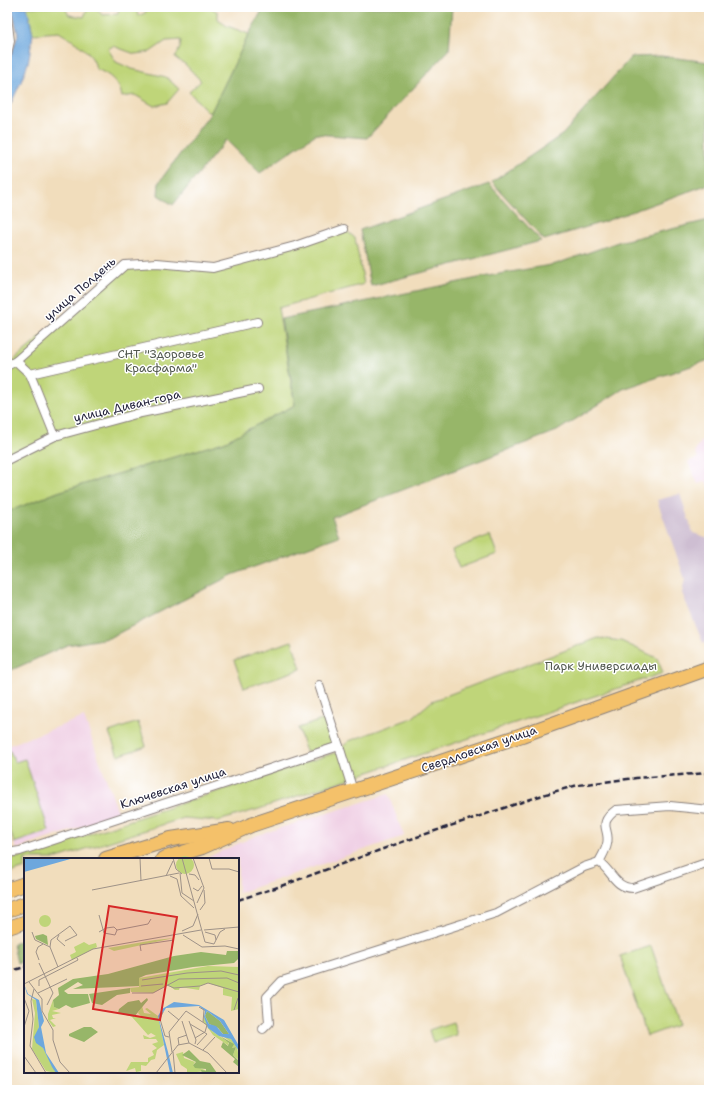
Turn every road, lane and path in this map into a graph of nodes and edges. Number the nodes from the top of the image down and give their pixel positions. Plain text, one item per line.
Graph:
1 (7, 17) edge
2 (7, 54) edge
3 (344, 230) dead end
4 (257, 322) dead end
5 (16, 361) junction
6 (7, 366) edge
7 (30, 374) junction
8 (258, 389) dead end
9 (55, 436) junction
10 (7, 460) edge
11 (709, 668) edge
12 (319, 685) dead end
13 (338, 742) junction
14 (353, 791) junction
15 (709, 810) edge
16 (247, 827) junction
17 (7, 853) edge
18 (109, 858) edge
19 (166, 858) edge
20 (599, 862) junction
21 (709, 862) edge
22 (24, 884) edge
23 (7, 890) edge
24 (24, 904) edge
25 (7, 910) edge
26 (24, 922) edge
27 (7, 928) edge
28 (264, 1029) dead end

1 - 2 street
3 - 5 street, улица Полдень
4 - 7 street
5 - 6 street, улица Полдень
5 - 7 street
7 - 9 street
8 - 9 street, улица Диван-гора
9 - 10 street, улица Диван-гора
11 - 14 highway, Свердловская улица
12 - 13 street
13 - 14 street
13 - 17 street, Ключевская улица
14 - 16 highway, Свердловская улица
15 - 20 street
16 - 18 highway, Свердловская улица
16 - 19 highway, Свердловская улица
20 - 21 street
20 - 28 street
22 - 23 highway
24 - 25 highway
26 - 27 main road

